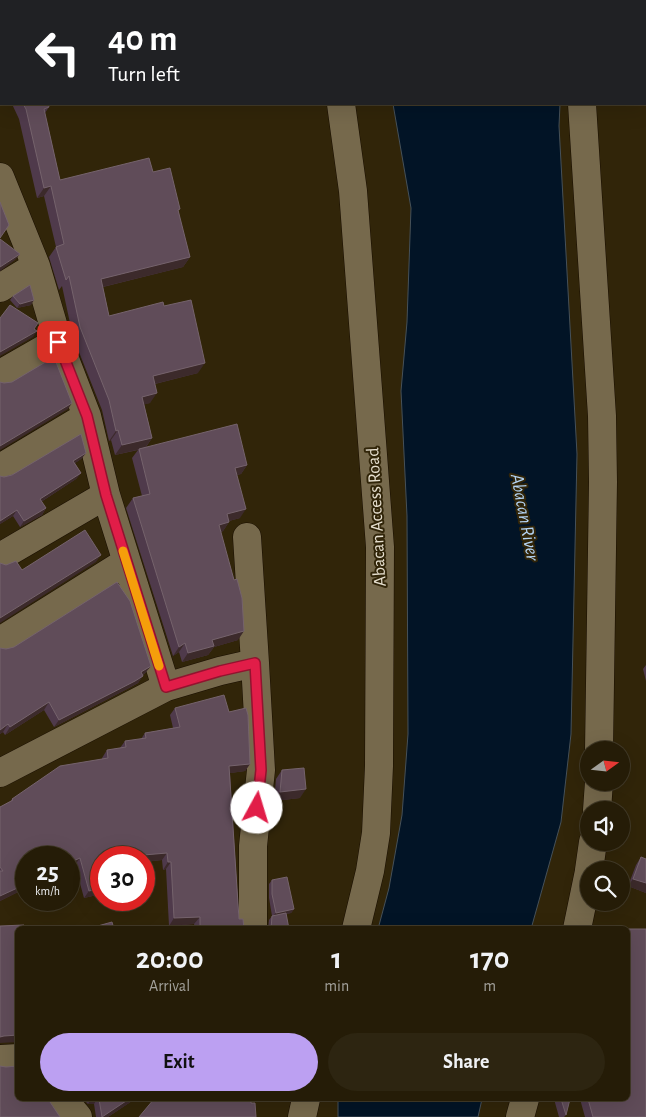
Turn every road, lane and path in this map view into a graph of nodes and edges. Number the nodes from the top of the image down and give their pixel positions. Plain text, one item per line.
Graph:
1 (341, 105) edge
2 (582, 105) edge
3 (0, 180) edge
4 (36, 266) junction
5 (0, 288) edge
6 (58, 342) junction
7 (0, 374) edge
8 (87, 416) junction
9 (0, 468) edge
10 (106, 495) junction
11 (247, 537) dead end
12 (0, 557) edge
13 (126, 562) junction
14 (0, 641) edge
15 (255, 663) junction
16 (166, 687) junction
17 (599, 741) edge
18 (0, 773) edge
19 (581, 911) edge
20 (253, 926) edge
21 (357, 926) edge
22 (578, 926) edge
23 (15, 1058) edge
24 (0, 1059) edge
25 (65, 1101) edge
26 (306, 1101) edge
27 (524, 1101) edge
28 (78, 1117) edge
29 (302, 1117) edge
30 (520, 1117) edge

1 - 21 street, Abacan Access Road
2 - 17 street
3 - 4 street
4 - 5 street
4 - 6 street
6 - 7 street
6 - 8 street
8 - 9 street
8 - 10 street
10 - 12 street
10 - 13 street
11 - 15 street
13 - 14 street
13 - 16 street
15 - 16 street
15 - 20 street
16 - 18 street
19 - 22 street
23 - 24 street
25 - 28 street
26 - 29 street
27 - 30 street

